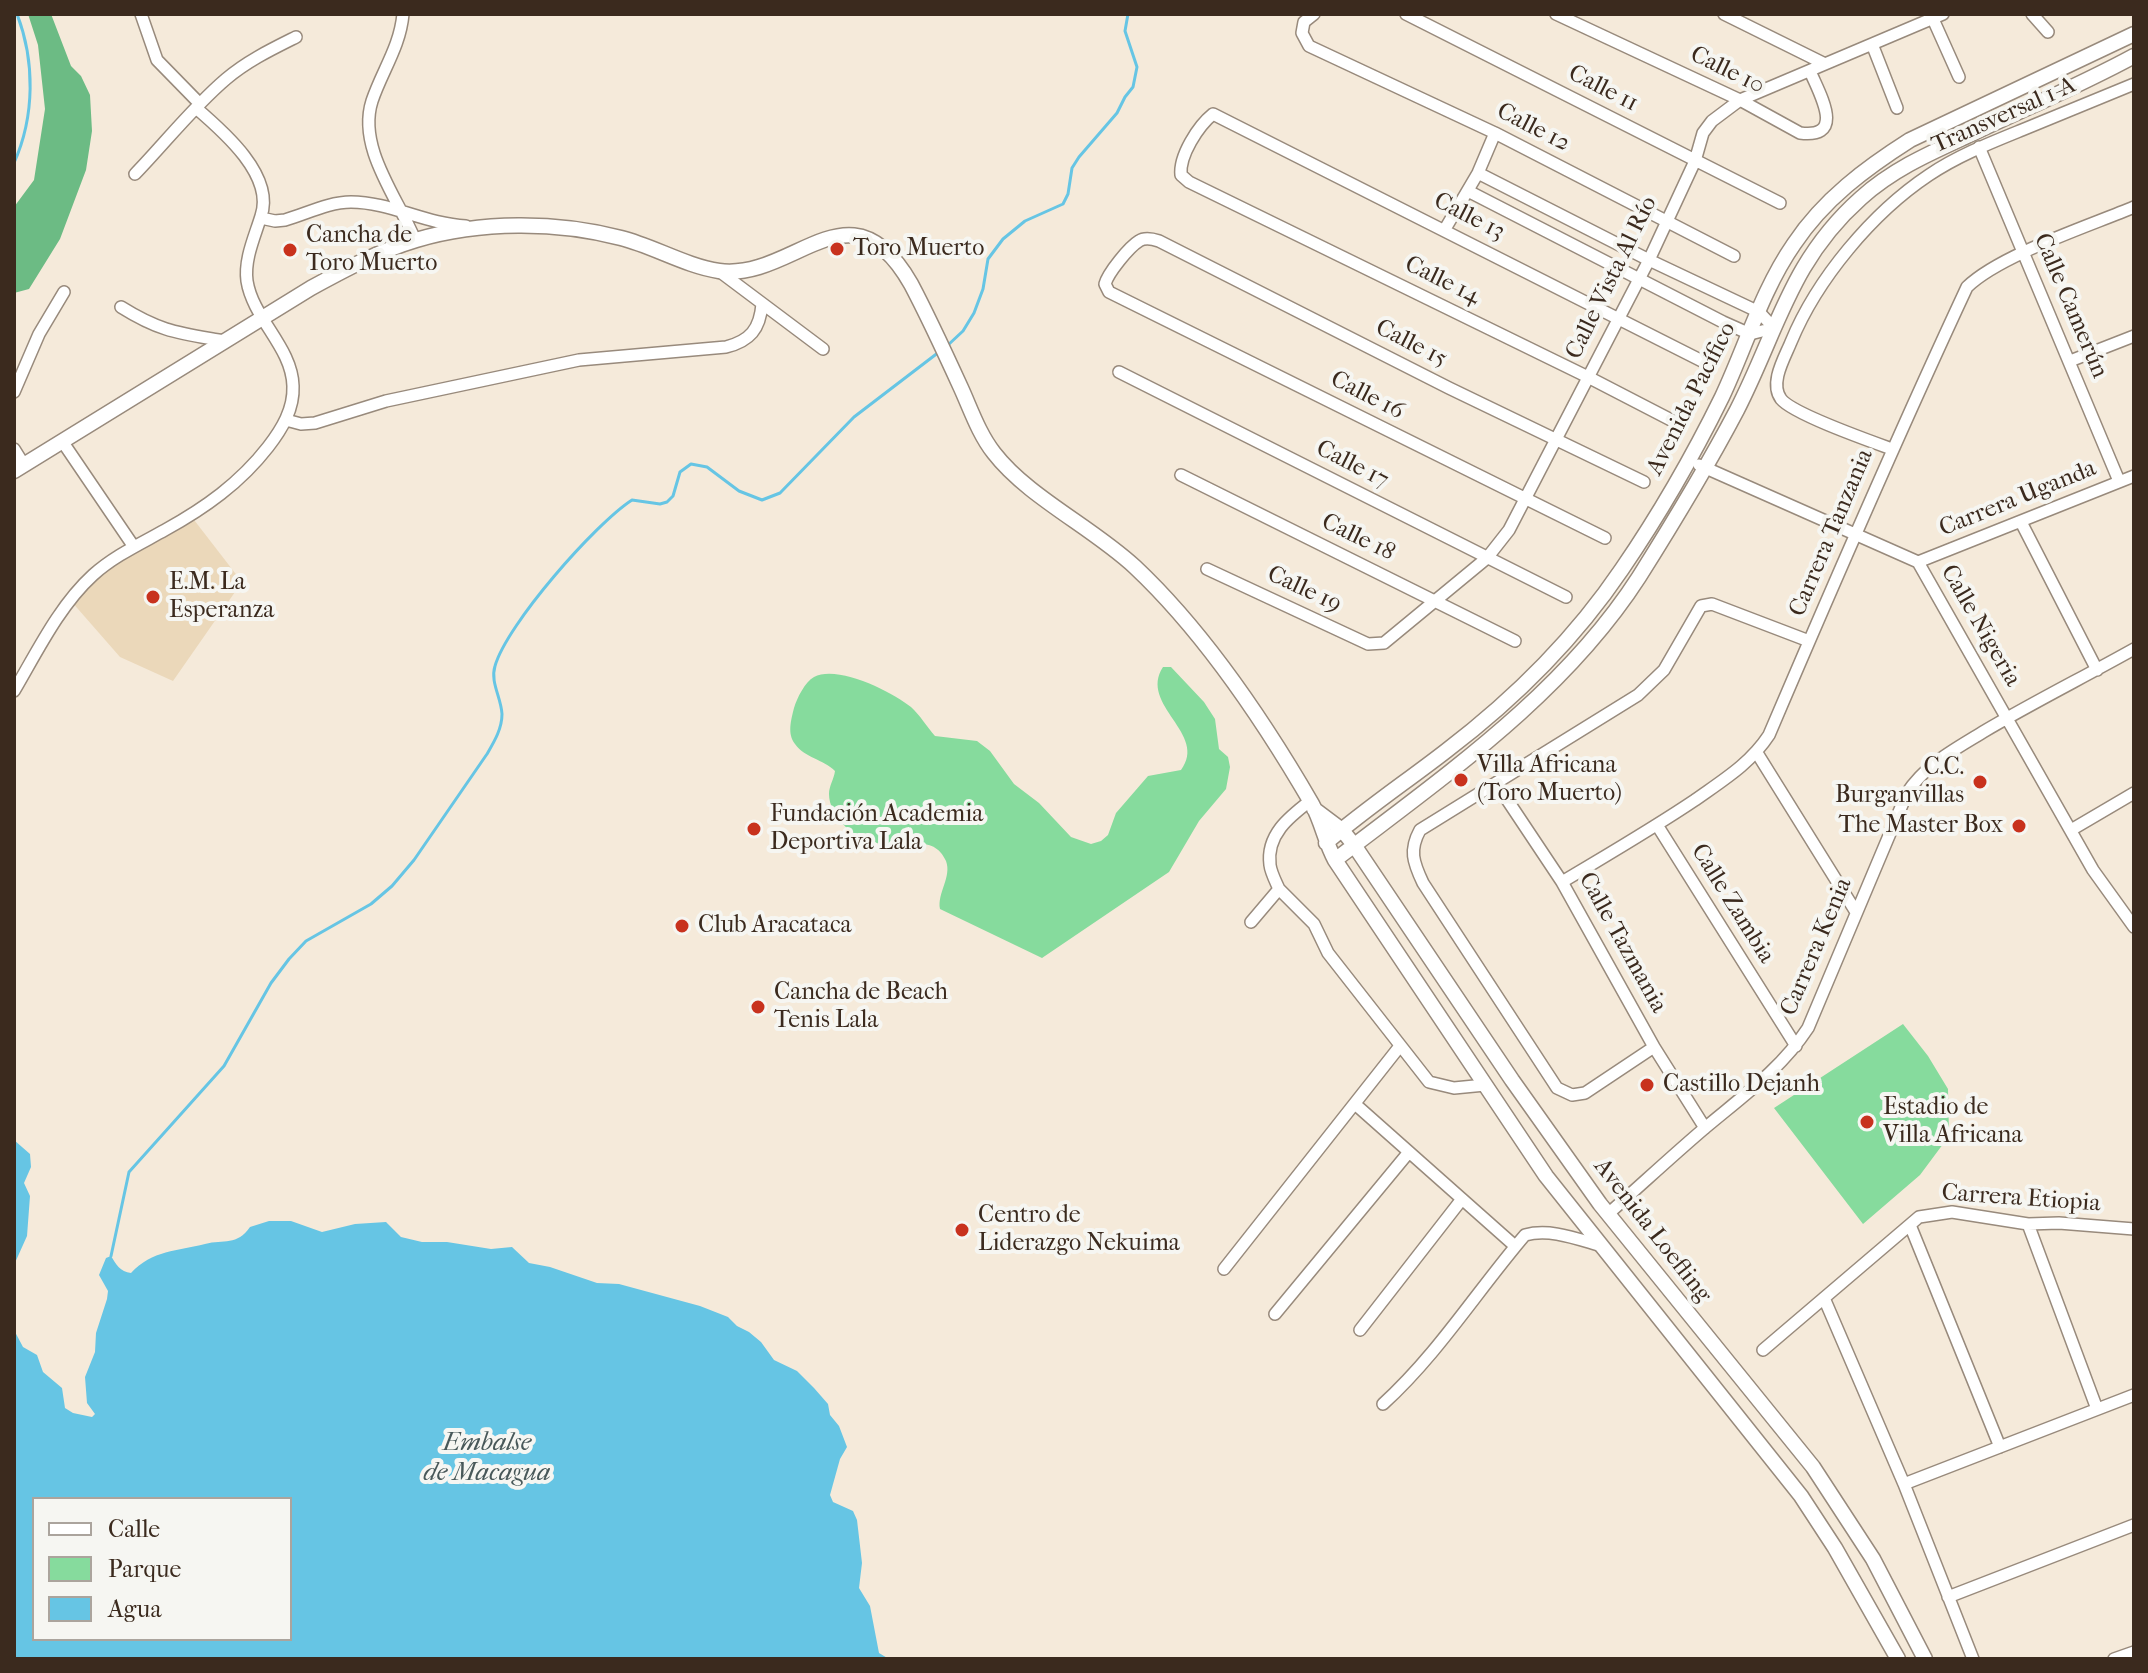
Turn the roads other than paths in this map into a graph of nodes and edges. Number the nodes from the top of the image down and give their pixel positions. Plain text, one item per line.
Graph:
1 (141, 14) edge
2 (403, 14) edge
3 (1314, 14) edge
4 (1406, 14) edge
5 (1556, 14) edge
6 (1724, 14) edge
7 (2032, 14) edge
8 (1938, 16) edge
9 (2048, 32) dead end
10 (2134, 34) edge
11 (296, 37) dead end
12 (1872, 44) junction
13 (2134, 56) edge
14 (1823, 63) junction
15 (2072, 64) junction
16 (1810, 71) junction
17 (1959, 77) dead end
18 (2086, 79) junction
19 (2134, 84) edge
20 (1740, 100) junction
21 (198, 106) junction
22 (1897, 108) dead end
23 (1213, 114) joint
24 (1495, 133) junction
25 (1979, 147) junction
26 (1695, 161) junction
27 (1478, 173) junction
28 (135, 174) dead end
29 (1468, 191) junction
30 (1780, 203) dead end
31 (2134, 207) edge
32 (404, 212) junction
33 (261, 218) junction
34 (1665, 222) junction
35 (495, 227) junction
36 (1445, 229) junction
37 (415, 240) junction
38 (1159, 241) joint
39 (2024, 254) junction
40 (1734, 256) dead end
41 (1649, 260) junction
42 (719, 271) junction
43 (1638, 279) junction
44 (64, 292) dead end
45 (762, 304) junction
46 (121, 307) dead end
47 (1759, 312) junction
48 (263, 318) junction
49 (1618, 318) junction
50 (1774, 328) junction
51 (1750, 334) junction
52 (2134, 336) edge
53 (224, 341) junction
54 (823, 349) dead end
55 (2070, 361) junction
56 (1704, 362) dead end
57 (1119, 372) dead end
58 (1588, 377) junction
59 (14, 392) edge
60 (286, 420) junction
61 (1675, 422) dead end
62 (1555, 440) junction
63 (62, 441) junction
64 (14, 449) edge
65 (1892, 449) junction
66 (1688, 460) junction
67 (19, 468) edge
68 (1705, 468) junction
69 (1181, 475) dead end
70 (2134, 476) edge
71 (2119, 481) junction
72 (1644, 482) dead end
73 (1525, 500) junction
74 (2021, 522) junction
75 (1857, 535) junction
76 (1605, 538) dead end
77 (134, 547) junction
78 (1487, 558) junction
79 (1918, 562) junction
80 (1207, 569) dead end
81 (1566, 597) dead end
82 (1436, 602) junction
83 (1515, 641) dead end
84 (1809, 641) junction
85 (1384, 643) joint
86 (2134, 649) edge
87 (2097, 670) junction
88 (15, 687) edge
89 (2007, 718) junction
90 (1757, 753) junction
91 (1496, 783) junction
92 (2134, 793) edge
93 (1312, 805) junction
94 (1657, 825) junction
95 (1342, 830) junction
96 (2071, 830) junction
97 (1326, 843) junction
98 (1354, 845) junction
99 (1335, 860) junction
100 (1562, 882) junction
101 (1279, 889) junction
102 (1856, 912) junction
103 (1251, 922) dead end
104 (2134, 927) edge
105 (1400, 1046) junction
106 (1796, 1046) junction
107 (1654, 1047) junction
108 (1485, 1085) junction
109 (1355, 1104) junction
110 (1705, 1128) junction
111 (1409, 1152) junction
112 (1462, 1199) junction
113 (1608, 1214) junction
114 (2028, 1224) junction
115 (1910, 1225) junction
116 (2134, 1229) edge
117 (1515, 1246) junction
118 (1602, 1246) junction
119 (1224, 1269) dead end
120 (1824, 1298) junction
121 (1275, 1314) dead end
122 (1360, 1330) dead end
123 (1763, 1350) dead end
124 (2134, 1395) edge
125 (1383, 1404) dead end
126 (2097, 1409) junction
127 (2000, 1447) junction
128 (1904, 1484) junction
129 (2134, 1525) edge
130 (1948, 1597) junction
131 (2134, 1652) edge
132 (1898, 1659) edge
133 (1925, 1659) edge
134 (1973, 1659) edge
135 (2114, 1659) edge

1 - 21 street
2 - 32 street
3 - 24 street, Calle 12
4 - 26 street, Calle 11
5 - 20 street, Calle 10
6 - 14 street
7 - 9 street
8 - 12 street, Calle Vista Al Río
8 - 17 street
10 - 15 street, Avenida Pacífico
11 - 21 street
12 - 14 street, Calle Vista Al Río
12 - 22 street
13 - 18 street, Avenida Pacífico
14 - 16 street, Calle Vista Al Río
15 - 18 street
15 - 47 street, Avenida Pacífico
16 - 20 street, Calle Vista Al Río
16 - 20 street, Calle 10
18 - 50 street, Avenida Pacífico
19 - 25 street, Transversal 1-A
20 - 26 street, Calle Vista Al Río
21 - 28 street
21 - 33 street
23 - 36 street, Calle 13
23 - 58 street, Calle 14
24 - 27 street
24 - 34 street, Calle 12
25 - 39 street, Calle Camerún
25 - 65 street, Transversal 1-A
26 - 30 street, Calle 11
26 - 34 street, Calle Vista Al Río
27 - 29 street
27 - 41 street
29 - 36 street
29 - 43 street
31 - 39 street, Carrera Tanzania
32 - 33 street
32 - 35 street
32 - 37 street
33 - 48 street
34 - 40 street, Calle 12
34 - 41 street, Calle Vista Al Río
35 - 37 street
35 - 42 street
36 - 49 street, Calle 13
37 - 48 street
38 - 62 street, Calle 15
38 - 73 street, Calle 16
39 - 55 street, Calle Camerún
39 - 65 street, Carrera Tanzania
41 - 43 street, Calle Vista Al Río
41 - 47 street
42 - 45 street
42 - 93 street
43 - 49 street, Calle Vista Al Río
43 - 51 street
44 - 59 street
45 - 54 street
45 - 60 street
46 - 53 street
47 - 50 street
47 - 51 street, Avenida Pacífico
48 - 53 street
48 - 60 street
49 - 56 street, Calle 13
49 - 58 street, Calle Vista Al Río
50 - 51 street
50 - 68 street, Avenida Pacífico
51 - 66 street, Avenida Pacífico
52 - 55 street
53 - 63 street
55 - 71 street, Calle Camerún
57 - 78 street, Calle 17
58 - 61 street, Calle 14
58 - 62 street, Calle Vista Al Río
60 - 77 street
62 - 72 street, Calle 15
62 - 73 street, Calle Vista Al Río
63 - 67 street
63 - 77 street
64 - 67 street
65 - 75 street, Carrera Tanzania
66 - 68 street, Calle Nigeria
66 - 95 street, Avenida Pacífico
68 - 75 street, Calle Nigeria
68 - 98 street, Avenida Pacífico
69 - 82 street, Calle 18
70 - 71 street, Carrera Uganda
71 - 74 street, Carrera Uganda
73 - 76 street, Calle 16
73 - 78 street, Calle Vista Al Río
74 - 79 street, Carrera Uganda
74 - 87 street
75 - 79 street, Calle Nigeria
75 - 84 street, Carrera Tanzania
77 - 88 street
78 - 81 street, Calle 17
78 - 82 street, Calle Vista Al Río
79 - 89 street, Calle Nigeria
80 - 85 street, Calle 19
82 - 83 street, Calle 18
82 - 85 street, Calle Vista Al Río
84 - 90 street, Carrera Tanzania
84 - 91 street
86 - 87 street, Carrera Kenia
87 - 89 street, Carrera Kenia
89 - 96 street, Calle Nigeria
89 - 102 street, Carrera Kenia
90 - 94 street, Carrera Tanzania
90 - 102 street
91 - 100 street, Calle Tazmania
91 - 107 street
92 - 96 street
93 - 95 street, Avenida Loefling
93 - 97 street, Avenida Loefling
93 - 101 street
94 - 100 street, Carrera Tanzania
94 - 106 street, Calle Zambia
95 - 97 street, Avenida Pacífico
95 - 98 street, Avenida Loefling
96 - 104 street, Calle Nigeria
97 - 99 street, Avenida Loefling
98 - 99 street, Avenida Pacífico
98 - 113 street, Avenida Loefling
99 - 108 street, Avenida Loefling
100 - 107 street, Calle Tazmania
101 - 103 street
101 - 105 street
102 - 106 street, Carrera Kenia
105 - 108 street
105 - 109 street
106 - 110 street, Carrera Kenia
107 - 110 street, Calle Tazmania
108 - 118 street, Avenida Loefling
109 - 111 street
109 - 119 street
110 - 113 street, Carrera Kenia
111 - 112 street
111 - 121 street
112 - 117 street
112 - 122 street
113 - 133 street, Avenida Loefling
114 - 115 street, Carrera Etiopia
114 - 116 street, Carrera Etiopia
114 - 126 street
115 - 120 street, Carrera Etiopia
115 - 127 street
117 - 118 street
117 - 125 street
118 - 132 street, Avenida Loefling
120 - 123 street, Carrera Etiopia
120 - 128 street
124 - 126 street
126 - 127 street
127 - 128 street
128 - 130 street
129 - 130 street
130 - 134 street
131 - 135 street

